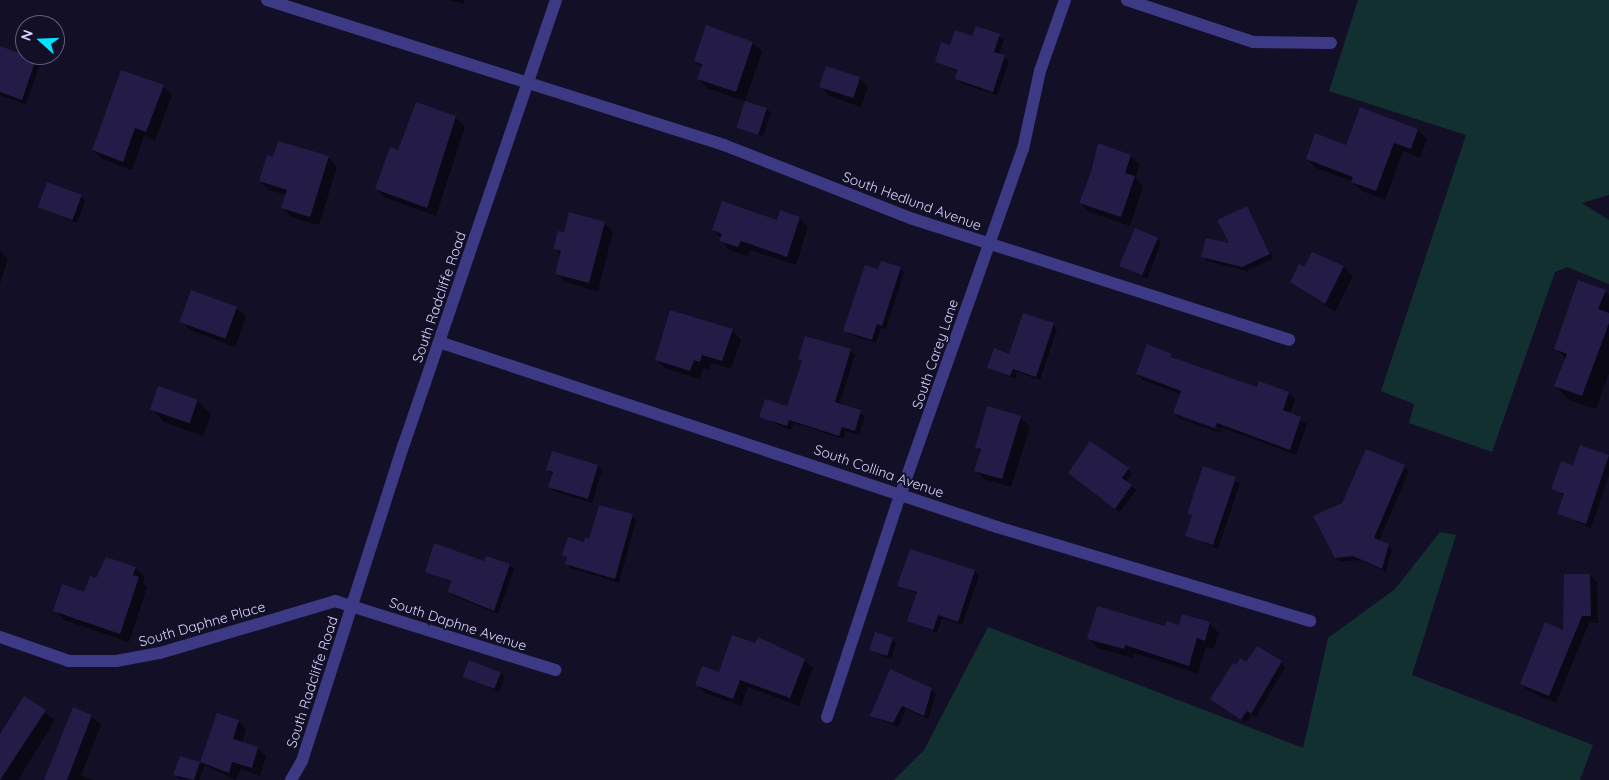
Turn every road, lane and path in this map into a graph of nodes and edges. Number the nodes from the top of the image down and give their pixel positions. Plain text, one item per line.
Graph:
1 (267, 0) edge
2 (556, 0) edge
3 (1065, 0) edge
4 (1127, 0) edge
5 (1330, 44) dead end
6 (527, 83) junction
7 (989, 244) junction
8 (1289, 340) dead end
9 (439, 342) junction
10 (901, 494) junction
11 (353, 604) junction
12 (1310, 621) dead end
13 (0, 638) edge
14 (555, 670) dead end
15 (827, 717) dead end
16 (291, 780) edge

1 - 6 street
2 - 6 street, South Radcliffe Road
3 - 7 street, South Carey Lane
4 - 5 street
6 - 7 street, South Hedlund Avenue
6 - 9 street, South Radcliffe Road
7 - 8 street, South Hedlund Avenue
7 - 10 street, South Carey Lane
9 - 10 street, South Collina Avenue
9 - 11 street, South Radcliffe Road
10 - 12 street, South Collina Avenue
10 - 15 street, South Carey Lane
11 - 13 street, South Daphne Place
11 - 14 street, South Daphne Avenue
11 - 16 street, South Radcliffe Road

